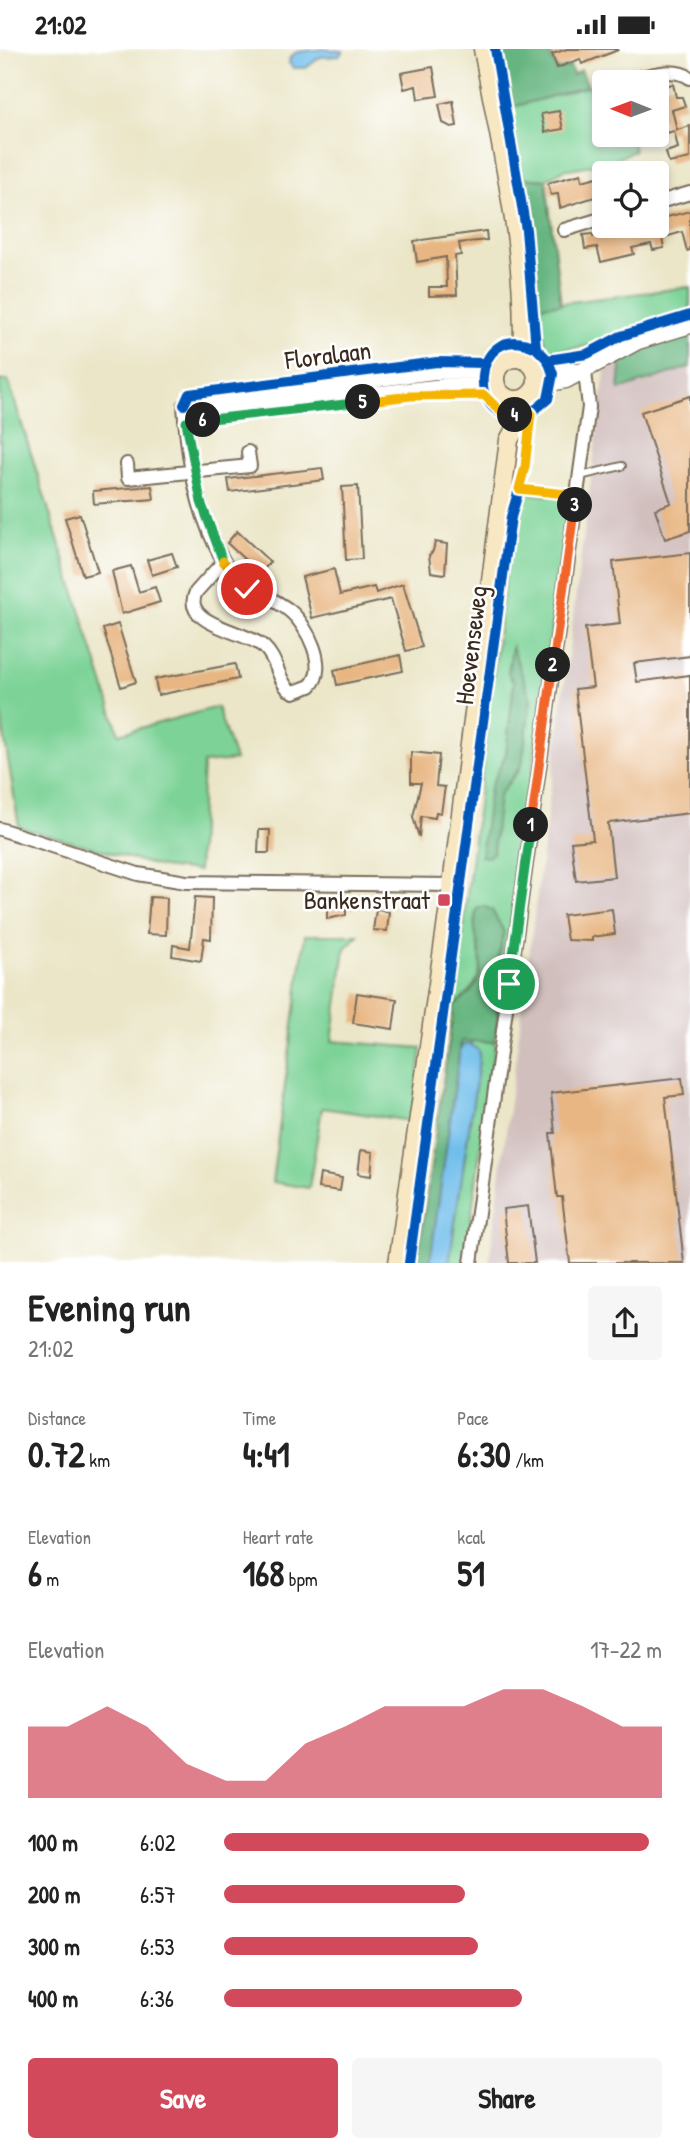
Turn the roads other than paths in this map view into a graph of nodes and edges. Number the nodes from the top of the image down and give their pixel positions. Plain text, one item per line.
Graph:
1 (483, 49) edge
2 (669, 72) edge
3 (690, 78) edge
4 (690, 193) edge
5 (669, 199) edge
6 (592, 222) edge
7 (564, 230) dead end
8 (690, 325) edge
9 (516, 358) junction
10 (585, 372) junction
11 (495, 378) junction
12 (537, 379) junction
13 (513, 399) junction
14 (248, 452) dead end
15 (127, 464) dead end
16 (622, 466) dead end
17 (193, 472) junction
18 (579, 476) junction
19 (223, 562) junction
20 (0, 829) edge
21 (452, 885) junction
22 (398, 1263) edge
23 (471, 1263) edge

1 - 9 main road
2 - 3 street
4 - 5 street
6 - 7 street
8 - 10 street
9 - 11 main road
9 - 12 main road
10 - 12 street
10 - 18 street
11 - 13 main road
11 - 17 street, Floralaan
12 - 13 main road
13 - 21 main road, Hoevenseweg
14 - 17 street
15 - 17 street
16 - 18 lane
17 - 19 street
18 - 23 street
19 - 19 street
20 - 21 street
21 - 22 main road, Hoevenseweg

